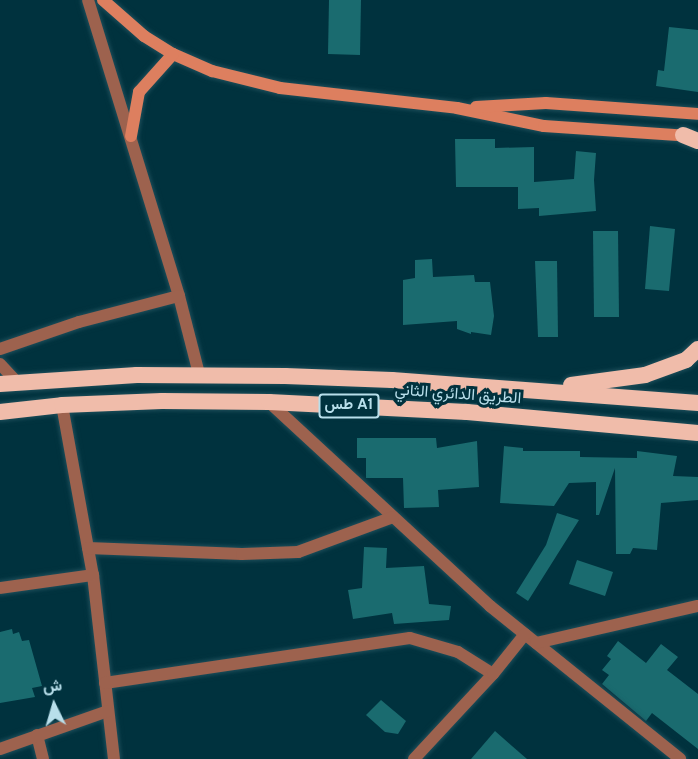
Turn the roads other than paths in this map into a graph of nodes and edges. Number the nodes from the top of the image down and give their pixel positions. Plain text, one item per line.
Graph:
1 (88, 0) edge
2 (103, 0) edge
3 (173, 54) junction
4 (457, 108) junction
5 (698, 114) edge
6 (131, 136) junction
7 (693, 138) edge
8 (179, 296) junction
9 (0, 349) edge
10 (698, 349) edge
11 (0, 364) edge
12 (199, 374) junction
13 (18, 383) junction
14 (0, 384) edge
15 (519, 389) junction
16 (269, 402) junction
17 (698, 403) edge
18 (62, 405) junction
19 (0, 412) edge
20 (656, 430) junction
21 (698, 433) edge
22 (698, 440) edge
23 (393, 517) junction
24 (88, 548) junction
25 (93, 575) junction
26 (0, 588) edge
27 (698, 606) edge
28 (525, 634) junction
29 (536, 643) junction
30 (493, 674) junction
31 (105, 683) junction
32 (108, 711) junction
33 (37, 735) junction
34 (0, 749) edge
35 (43, 759) edge
36 (114, 759) edge
37 (414, 759) edge
38 (680, 759) edge

1 - 6 street
2 - 3 main road
3 - 4 main road
3 - 6 main road
4 - 5 main road
4 - 7 main road
6 - 8 street
8 - 9 street
8 - 12 street
10 - 15 highway
11 - 13 street
12 - 13 highway, الطريق الدائري الثاني / طس A1
12 - 15 highway, الطريق الدائري الثاني / طس A1
13 - 14 highway, الطريق الدائري الثاني / طس A1
15 - 17 highway, الطريق الدائري الثاني / طس A1
16 - 18 highway, الطريق الدائري الثاني / طس A1
16 - 20 highway, الطريق الدائري الثاني / طس A1
16 - 23 street
18 - 19 highway, الطريق الدائري الثاني / طس A1
18 - 24 street
20 - 21 highway, الطريق الدائري الثاني / طس A1
20 - 22 highway
23 - 24 street
23 - 28 street
24 - 25 street
25 - 26 street
25 - 31 street
27 - 29 street
28 - 29 street
28 - 30 street
29 - 38 street
30 - 31 street
30 - 37 street
31 - 32 street
32 - 33 street
32 - 36 street
33 - 34 street
33 - 35 street

